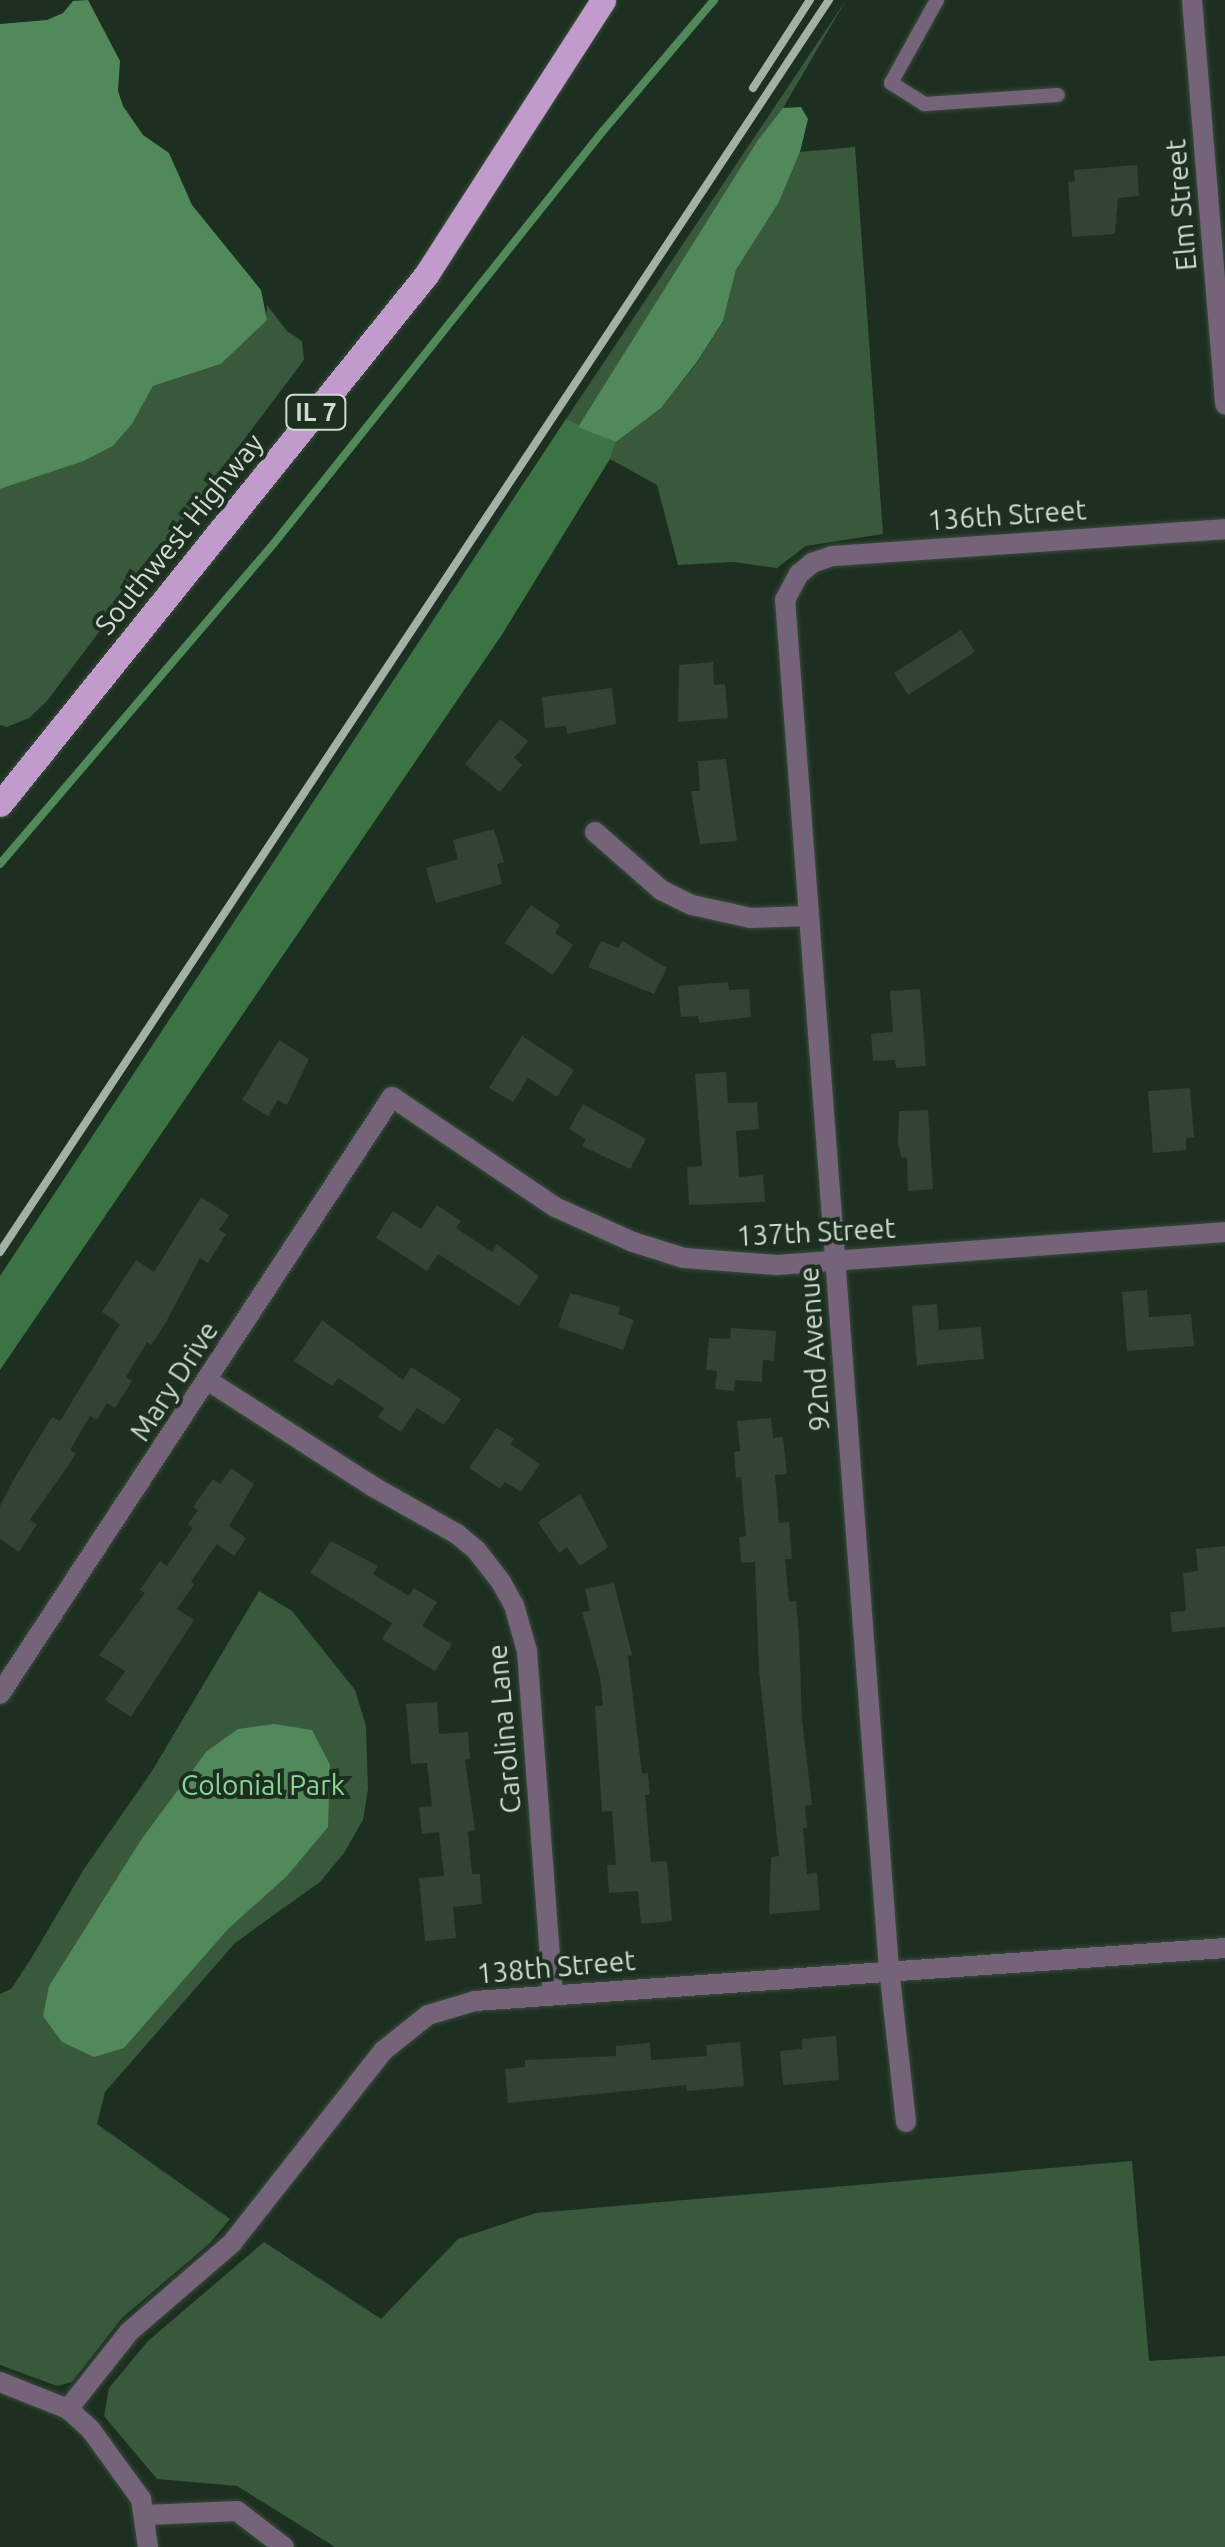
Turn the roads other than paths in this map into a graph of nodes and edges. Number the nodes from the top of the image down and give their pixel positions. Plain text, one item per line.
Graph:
1 (603, 0) edge
2 (937, 0) edge
3 (1192, 0) edge
4 (1058, 95) dead end
5 (1225, 405) edge
6 (1225, 529) edge
7 (799, 574) joint
8 (0, 804) edge
9 (595, 832) dead end
10 (808, 916) junction
11 (392, 1097) joint
12 (1225, 1232) edge
13 (835, 1260) junction
14 (207, 1380) junction
15 (0, 1694) edge
16 (1225, 1948) edge
17 (889, 1969) junction
18 (552, 1995) junction
19 (906, 2122) dead end
20 (0, 2382) edge
21 (68, 2409) junction
22 (146, 2515) junction
23 (148, 2547) edge
24 (284, 2547) edge

1 - 8 main road, Southwest Highway / IL 7
2 - 4 lane
3 - 5 street, Elm Street
6 - 7 street, 136th Street
7 - 10 street, 92nd Avenue
9 - 10 street
10 - 13 street, 92nd Avenue
11 - 13 street, 137th Street
11 - 14 street, Mary Drive
12 - 13 street, 137th Street
13 - 17 street, 92nd Avenue
14 - 15 street, Mary Drive
14 - 18 street, Carolina Lane
16 - 17 street, 138th Street
17 - 18 street, 138th Street
17 - 19 street, 92nd Avenue
18 - 21 street, 138th Street
20 - 21 street
21 - 22 street
22 - 23 street
22 - 24 street

